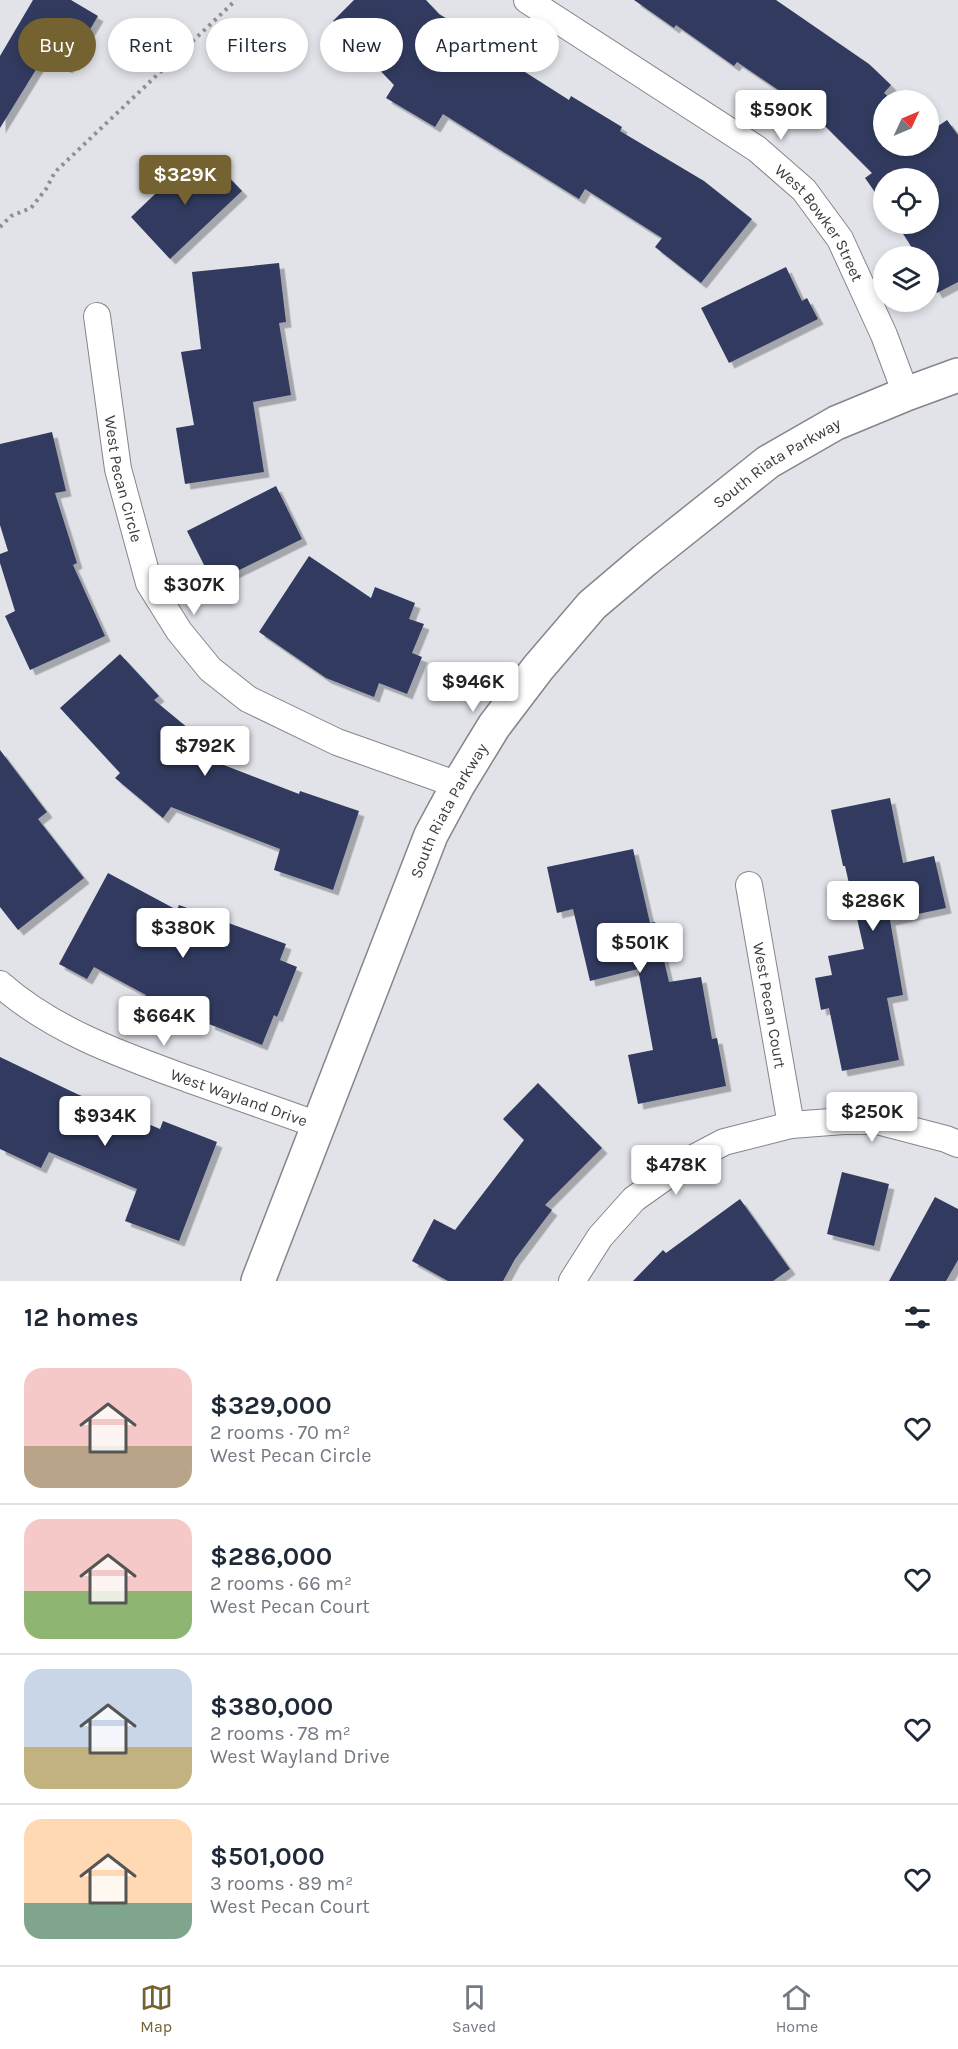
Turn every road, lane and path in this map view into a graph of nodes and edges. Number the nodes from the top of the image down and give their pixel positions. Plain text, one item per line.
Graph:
1 (236, 0) edge
2 (527, 0) edge
3 (0, 227) edge
4 (97, 316) dead end
5 (958, 375) edge
6 (906, 394) junction
7 (458, 785) junction
8 (749, 885) dead end
9 (0, 984) edge
10 (318, 1125) junction
11 (791, 1125) junction
12 (958, 1144) edge
13 (258, 1281) edge
14 (572, 1281) edge

1 - 3 path
2 - 6 street, West Bowker Street
4 - 7 street, West Pecan Circle
5 - 6 street, South Riata Parkway
6 - 7 street, South Riata Parkway
7 - 10 street, South Riata Parkway
8 - 11 street, West Pecan Court
9 - 10 street, West Wayland Drive
10 - 13 street, South Riata Parkway
11 - 12 street
11 - 14 street

